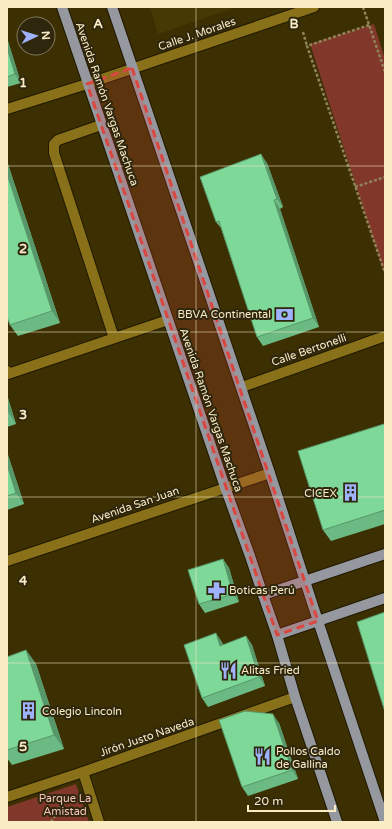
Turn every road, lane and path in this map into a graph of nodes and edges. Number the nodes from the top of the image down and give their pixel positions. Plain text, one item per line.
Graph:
1 (62, 7) edge
2 (112, 7) edge
3 (314, 7) edge
4 (363, 7) edge
5 (369, 25) junction
6 (132, 68) junction
7 (385, 72) edge
8 (87, 84) junction
9 (7, 109) edge
10 (101, 125) junction
11 (385, 177) edge
12 (355, 187) junction
13 (385, 274) edge
14 (168, 320) junction
15 (385, 336) edge
16 (114, 338) junction
17 (7, 371) edge
18 (242, 387) junction
19 (270, 473) junction
20 (225, 487) junction
21 (385, 554) edge
22 (7, 561) edge
23 (306, 581) junction
24 (262, 595) junction
25 (385, 598) edge
26 (318, 621) junction
27 (277, 635) junction
28 (295, 697) junction
29 (83, 772) junction
30 (7, 797) edge
31 (99, 822) edge
32 (337, 822) edge
33 (385, 822) edge

1 - 8 main road, Avenida Ramón Vargas Machuca
2 - 6 main road
3 - 6 street, Calle J. Morales
4 - 5 path
5 - 7 path
5 - 12 path
6 - 8 street, Calle J. Morales
6 - 18 main road
8 - 9 street, Calle J. Morales
8 - 10 main road, Avenida Ramón Vargas Machuca
10 - 14 main road, Avenida Ramón Vargas Machuca
10 - 16 street
11 - 12 path
12 - 13 path
14 - 16 street
14 - 20 main road, Avenida Ramón Vargas Machuca
15 - 18 street, Calle Bertonelli
16 - 17 street
18 - 19 main road
19 - 20 street, Avenida San Juan
19 - 23 main road
20 - 22 street, Avenida San Juan
20 - 24 main road, Avenida Ramón Vargas Machuca
21 - 23 main road
23 - 24 main road
23 - 26 main road
24 - 27 main road, Avenida Ramón Vargas Machuca
25 - 26 main road
26 - 27 main road
26 - 33 main road
27 - 28 main road, Avenida Ramón Vargas Machuca
28 - 29 street, Jirón Justo Naveda
28 - 32 main road, Avenida Ramón Vargas Machuca
29 - 30 street, Jirón Justo Naveda
29 - 31 street

